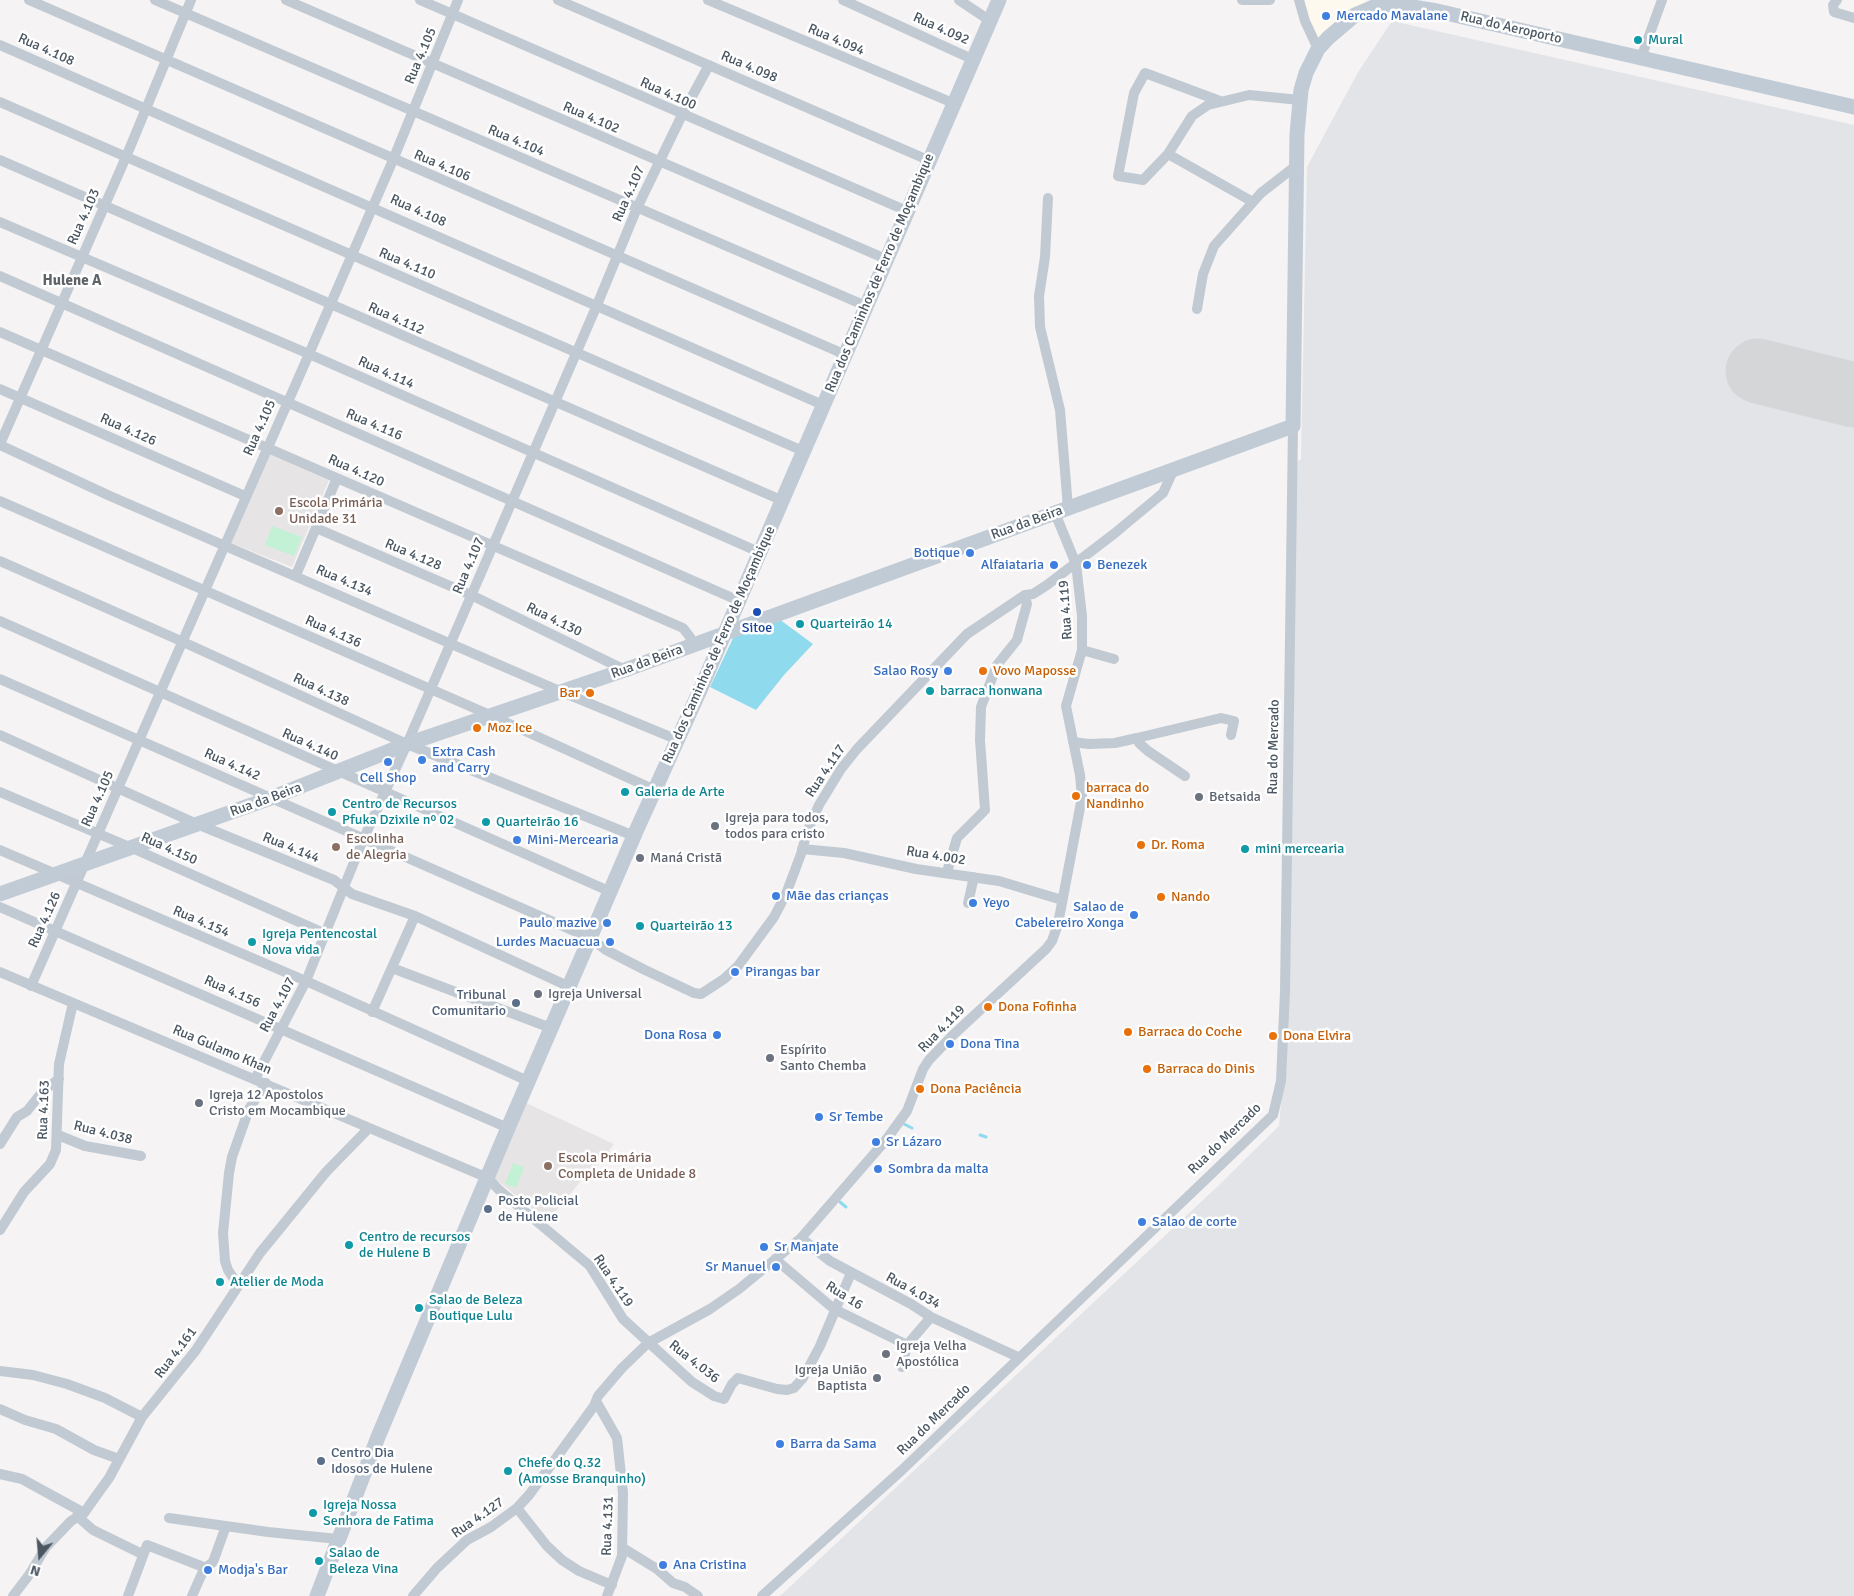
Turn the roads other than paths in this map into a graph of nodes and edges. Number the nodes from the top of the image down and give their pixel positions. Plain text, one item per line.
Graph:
1 (29, 0) edge
2 (155, 0) edge
3 (191, 0) edge
4 (286, 0) edge
5 (420, 0) edge
6 (458, 0) edge
7 (558, 0) edge
8 (708, 0) edge
9 (843, 0) edge
10 (959, 0) edge
11 (999, 0) edge
12 (1242, 0) edge
13 (1270, 0) edge
14 (1299, 0) edge
15 (1662, 0) edge
16 (1837, 0) edge
17 (1375, 3) edge
18 (186, 13) junction
19 (454, 15) junction
20 (1854, 18) edge
21 (989, 20) junction
22 (0, 45) edge
23 (1318, 49) junction
24 (972, 58) junction
25 (1641, 58) junction
26 (167, 60) junction
27 (432, 64) junction
28 (710, 65) junction
29 (1300, 100) junction
30 (0, 102) edge
31 (1220, 102) junction
32 (953, 104) junction
33 (1854, 107) edge
34 (146, 109) junction
35 (412, 111) junction
36 (682, 115) junction
37 (1168, 154) junction
38 (126, 157) junction
39 (0, 160) edge
40 (393, 160) junction
41 (928, 160) junction
42 (659, 162) junction
43 (1297, 165) junction
44 (1048, 198) dead end
45 (1253, 202) junction
46 (104, 205) junction
47 (372, 206) junction
48 (637, 208) junction
49 (907, 210) junction
50 (0, 222) edge
51 (351, 254) junction
52 (81, 257) junction
53 (618, 257) junction
54 (886, 259) junction
55 (0, 276) edge
56 (62, 303) junction
57 (329, 304) junction
58 (597, 305) junction
59 (866, 306) junction
60 (1197, 309) dead end
61 (0, 332) edge
62 (41, 349) junction
63 (577, 352) junction
64 (308, 354) junction
65 (846, 355) junction
66 (0, 389) edge
67 (20, 398) junction
68 (287, 402) junction
69 (554, 403) junction
70 (823, 404) junction
71 (1292, 426) junction
72 (0, 444) edge
73 (266, 447) junction
74 (803, 451) junction
75 (533, 452) junction
76 (1173, 471) junction
77 (337, 478) junction
78 (245, 496) junction
79 (512, 500) junction
80 (782, 500) junction
81 (0, 501) edge
82 (1061, 510) junction
83 (316, 528) junction
84 (224, 545) junction
85 (492, 547) junction
86 (759, 552) junction
87 (0, 561) edge
88 (1076, 564) junction
89 (296, 575) junction
90 (204, 591) junction
91 (471, 595) junction
92 (1025, 595) junction
93 (738, 600) junction
94 (0, 621) edge
95 (723, 634) junction
96 (182, 641) junction
97 (451, 642) junction
98 (693, 645) junction
99 (1082, 650) junction
100 (1114, 659) dead end
101 (625, 670) junction
102 (0, 679) edge
103 (430, 690) junction
104 (160, 692) junction
105 (562, 692) junction
106 (490, 715) junction
107 (0, 735) edge
108 (1231, 735) dead end
109 (1137, 738) junction
110 (140, 739) junction
111 (678, 740) junction
112 (1073, 742) junction
113 (408, 744) junction
114 (339, 773) junction
115 (1185, 776) dead end
116 (118, 787) junction
117 (655, 790) junction
118 (0, 792) edge
119 (384, 792) junction
120 (271, 798) junction
121 (197, 824) junction
122 (97, 834) junction
123 (634, 836) junction
124 (363, 840) junction
125 (132, 848) junction
126 (802, 849) junction
127 (0, 850) edge
128 (84, 865) junction
129 (947, 872) junction
130 (55, 875) junction
131 (974, 877) junction
132 (76, 884) junction
133 (343, 888) junction
134 (611, 892) junction
135 (0, 894) edge
136 (1062, 900) junction
137 (968, 903) dead end
138 (0, 907) edge
139 (415, 916) junction
140 (54, 930) junction
141 (326, 934) junction
142 (590, 938) junction
143 (392, 968) junction
144 (0, 972) edge
145 (306, 981) junction
146 (31, 986) junction
147 (570, 987) junction
148 (73, 1003) junction
149 (372, 1012) junction
150 (280, 1028) junction
151 (551, 1028) junction
152 (59, 1079) junction
153 (255, 1079) junction
154 (528, 1081) junction
155 (266, 1083) junction
156 (368, 1128) junction
157 (508, 1128) junction
158 (58, 1135) junction
159 (0, 1144) edge
160 (141, 1156) dead end
161 (488, 1178) junction
162 (0, 1230) edge
163 (801, 1238) junction
164 (774, 1259) junction
165 (851, 1273) junction
166 (238, 1285) junction
167 (834, 1309) junction
168 (931, 1317) junction
169 (648, 1343) junction
170 (907, 1345) junction
171 (1018, 1357) junction
172 (902, 1367) dead end
173 (0, 1371) edge
174 (596, 1401) junction
175 (0, 1409) edge
176 (142, 1417) junction
177 (119, 1459) junction
178 (0, 1474) edge
179 (517, 1508) junction
180 (80, 1514) junction
181 (170, 1518) dead end
182 (226, 1526) junction
183 (338, 1539) junction
184 (623, 1548) junction
185 (142, 1554) junction
186 (206, 1568) junction
187 (612, 1585) junction
188 (13, 1596) edge
189 (128, 1596) edge
190 (192, 1596) edge
191 (318, 1596) edge
192 (413, 1596) edge
193 (608, 1596) edge
194 (698, 1596) edge
195 (762, 1596) edge

1 - 26 street, Rua 4.106
2 - 18 street, Rua 4.104
3 - 18 street, Rua 4.103
4 - 27 street, Rua 4.102
5 - 19 street, Rua 4.100
6 - 19 street, Rua 4.105
7 - 28 street, Rua 4.098
8 - 32 street, Rua 4.094
9 - 24 street, Rua 4.092
10 - 21 street
11 - 21 main road, Rua dos Caminhos de Ferro de Moçambique
12 - 13 street
14 - 23 street
15 - 25 street
16 - 20 street
17 - 23 main road, Rua do Aeroporto
17 - 25 main road, Rua do Aeroporto
18 - 26 street, Rua 4.103
18 - 35 street, Rua 4.104
19 - 27 street, Rua 4.105
19 - 36 street, Rua 4.100
21 - 24 main road, Rua dos Caminhos de Ferro de Moçambique
22 - 34 street, Rua 4.108
23 - 29 main road, Rua do Aeroporto
24 - 32 main road, Rua dos Caminhos de Ferro de Moçambique
25 - 33 main road, Rua do Aeroporto
26 - 34 street, Rua 4.103
26 - 40 street, Rua 4.106
27 - 35 street, Rua 4.105
27 - 42 street, Rua 4.102
28 - 36 street, Rua 4.107
28 - 41 street, Rua 4.098
29 - 31 street
29 - 43 main road, Rua do Aeroporto
30 - 38 street, Rua 4.110
31 - 37 street
31 - 37 street
32 - 41 main road, Rua dos Caminhos de Ferro de Moçambique
34 - 38 street, Rua 4.103
34 - 47 street, Rua 4.108
35 - 40 street, Rua 4.105
35 - 48 street, Rua 4.104
36 - 42 street, Rua 4.107
36 - 49 street, Rua 4.100
37 - 45 street
38 - 46 street, Rua 4.103
38 - 51 street, Rua 4.110
39 - 46 street, Rua 4.112
40 - 47 street, Rua 4.105
40 - 53 street, Rua 4.106
41 - 49 main road, Rua dos Caminhos de Ferro de Moçambique
42 - 48 street, Rua 4.107
42 - 54 street, Rua 4.102
43 - 45 street
43 - 71 main road, Rua do Aeroporto
44 - 82 street, Rua 4.119
45 - 60 street
46 - 52 street, Rua 4.103
46 - 57 street, Rua 4.112
47 - 51 street, Rua 4.105
47 - 58 street, Rua 4.108
48 - 53 street, Rua 4.107
48 - 59 street, Rua 4.104
49 - 54 main road, Rua dos Caminhos de Ferro de Moçambique
50 - 52 street, Rua 4.114
51 - 57 street, Rua 4.105
51 - 63 street, Rua 4.110
52 - 56 street, Rua 4.103
52 - 64 street, Rua 4.114
53 - 58 street, Rua 4.107
53 - 65 street, Rua 4.106
54 - 59 main road, Rua dos Caminhos de Ferro de Moçambique
55 - 56 street, Rua 4.116
56 - 62 street, Rua 4.103
56 - 68 street, Rua 4.116
57 - 64 street, Rua 4.105
57 - 69 street, Rua 4.112
58 - 63 street, Rua 4.107
58 - 70 street, Rua 4.108
59 - 65 main road, Rua dos Caminhos de Ferro de Moçambique
61 - 62 street, Rua 4.120
62 - 67 street, Rua 4.103
62 - 73 street, Rua 4.120
63 - 69 street, Rua 4.107
63 - 74 street, Rua 4.110
64 - 68 street, Rua 4.105
64 - 75 street, Rua 4.114
65 - 70 main road, Rua dos Caminhos de Ferro de Moçambique
66 - 67 street, Rua 4.126
67 - 72 street, Rua 4.103
67 - 78 street, Rua 4.126
68 - 73 street, Rua 4.105
68 - 79 street, Rua 4.116
69 - 75 street, Rua 4.107
69 - 80 street, Rua 4.112
70 - 74 main road, Rua dos Caminhos de Ferro de Moçambique
71 - 76 main road, Rua da Beira
71 - 171 street, Rua do Mercado
72 - 84 street, Rua 4.134
73 - 77 street, Rua 4.120
73 - 78 street, Rua 4.105
74 - 80 main road, Rua dos Caminhos de Ferro de Moçambique
75 - 79 street, Rua 4.107
75 - 86 street, Rua 4.114
76 - 82 main road, Rua da Beira
76 - 88 street, Rua 4.117
77 - 83 street
77 - 85 street, Rua 4.120
78 - 84 street, Rua 4.105
79 - 85 street, Rua 4.107
79 - 93 street, Rua 4.116
80 - 86 main road, Rua dos Caminhos de Ferro de Moçambique
81 - 90 street, Rua 4.136
82 - 88 street, Rua 4.119
82 - 95 main road, Rua da Beira
83 - 89 street
83 - 91 street, Rua 4.128
84 - 89 street, Rua 4.134
84 - 90 street, Rua 4.105
85 - 91 street, Rua 4.107
85 - 98 street, Rua 4.120
86 - 93 main road, Rua dos Caminhos de Ferro de Moçambique
87 - 96 street, Rua 4.138
88 - 92 street, Rua 4.117
88 - 99 street, Rua 4.119
89 - 97 street, Rua 4.134
90 - 96 street, Rua 4.105
90 - 103 street, Rua 4.136
91 - 97 street, Rua 4.107
91 - 101 street, Rua 4.130
92 - 126 street, Rua 4.117
92 - 129 street
93 - 95 main road, Rua dos Caminhos de Ferro de Moçambique
94 - 104 street, Rua 4.140
95 - 98 main road, Rua da Beira
95 - 111 main road, Rua dos Caminhos de Ferro de Moçambique
96 - 104 street, Rua 4.105
96 - 113 street, Rua 4.138
97 - 103 street, Rua 4.107
97 - 105 street, Rua 4.134
98 - 101 main road, Rua da Beira
99 - 100 street
99 - 112 street, Rua 4.119
101 - 105 main road, Rua da Beira
102 - 110 street, Rua 4.142
103 - 106 street, Rua 4.136
103 - 113 street, Rua 4.107
104 - 110 street, Rua 4.105
104 - 114 street, Rua 4.140
105 - 106 main road, Rua da Beira
105 - 111 street, Rua 4.134
106 - 113 main road, Rua da Beira
106 - 117 street, Rua 4.136
107 - 116 street, Rua 4.144
108 - 109 street
109 - 112 street
109 - 115 street
110 - 116 street, Rua 4.105
110 - 120 street, Rua 4.142
111 - 117 main road, Rua dos Caminhos de Ferro de Moçambique
112 - 136 street, Rua 4.119
113 - 114 main road, Rua da Beira
113 - 119 street, Rua 4.107
113 - 123 street, Rua 4.138
114 - 119 street, Rua 4.140
114 - 120 main road, Rua da Beira
116 - 121 street, Rua 4.144
116 - 122 street, Rua 4.105
117 - 123 main road, Rua dos Caminhos de Ferro de Moçambique
118 - 122 street, Rua 4.150
119 - 124 street, Rua 4.107
119 - 134 street, Rua 4.140
120 - 121 main road, Rua da Beira
120 - 124 street, Rua 4.142
121 - 125 main road, Rua da Beira
121 - 133 street, Rua 4.144
122 - 125 street, Rua 4.150
122 - 128 street, Rua 4.105
123 - 134 main road, Rua dos Caminhos de Ferro de Moçambique
124 - 133 street, Rua 4.107
124 - 142 street, Rua 4.142
125 - 128 main road, Rua da Beira
125 - 141 street, Rua 4.150
126 - 129 street, Rua 4.002
126 - 142 street, Rua 4.117
127 - 130 street, Rua 4.154
128 - 130 main road, Rua da Beira
128 - 132 street, Rua 4.126
129 - 131 street, Rua 4.002
130 - 132 street, Rua 4.154
130 - 135 main road, Rua da Beira
131 - 136 street, Rua 4.002
131 - 137 street
132 - 140 street, Rua 4.126
132 - 145 street, Rua 4.154
133 - 139 street, Rua 4.144
133 - 141 street, Rua 4.107
134 - 142 main road, Rua dos Caminhos de Ferro de Moçambique
136 - 163 street, Rua 4.119
138 - 140 street, Rua 4.156
139 - 143 street
139 - 147 street, Rua 4.144
140 - 146 street, Rua 4.126
140 - 150 street, Rua 4.156
141 - 145 street, Rua 4.107
142 - 147 main road, Rua dos Caminhos de Ferro de Moçambique
143 - 149 street
143 - 151 street
144 - 146 street, Rua Gulamo Khan
145 - 149 street, Rua 4.154
145 - 150 street, Rua 4.107
146 - 148 street, Rua Gulamo Khan
147 - 151 main road, Rua dos Caminhos de Ferro de Moçambique
148 - 152 street, Rua 4.163
148 - 153 street, Rua Gulamo Khan
149 - 154 street, Rua 4.154
150 - 153 street, Rua 4.107
150 - 157 street, Rua 4.156
151 - 154 main road, Rua dos Caminhos de Ferro de Moçambique
152 - 158 street, Rua 4.163
152 - 159 street
153 - 155 street, Rua Gulamo Khan
154 - 157 main road, Rua dos Caminhos de Ferro de Moçambique
155 - 156 street, Rua Gulamo Khan
155 - 166 street
156 - 161 street, Rua Gulamo Khan
156 - 166 street, Rua 4.161
157 - 161 main road, Rua dos Caminhos de Ferro de Moçambique
158 - 160 street, Rua 4.038
158 - 162 street, Rua 4.163
161 - 169 street, Rua 4.119
161 - 183 main road, Rua dos Caminhos de Ferro de Moçambique
163 - 164 street, Rua 4.119
163 - 165 street, Rua 4.034
164 - 167 street, Rua 16
164 - 169 street, Rua 4.119
165 - 167 street
165 - 168 street, Rua 4.034
166 - 176 street, Rua 4.161
167 - 169 street, Rua 4.036
167 - 170 street, Rua 16
168 - 170 street
168 - 171 street, Rua 4.034
169 - 174 street, Rua 4.127
170 - 172 street
171 - 195 street, Rua do Mercado
173 - 176 street
174 - 179 street, Rua 4.127
174 - 184 street, Rua 4.131
175 - 177 street
176 - 177 street, Rua 4.161
177 - 180 street, Rua 4.161
178 - 180 street
179 - 187 street
179 - 192 street, Rua 4.127
180 - 185 street
180 - 188 street, Rua 4.161
181 - 182 street
182 - 183 street
182 - 186 street
183 - 191 main road, Rua dos Caminhos de Ferro de Moçambique
184 - 187 street, Rua 4.131
184 - 194 street
185 - 186 street
185 - 189 street
186 - 190 street
187 - 193 street, Rua 4.131

